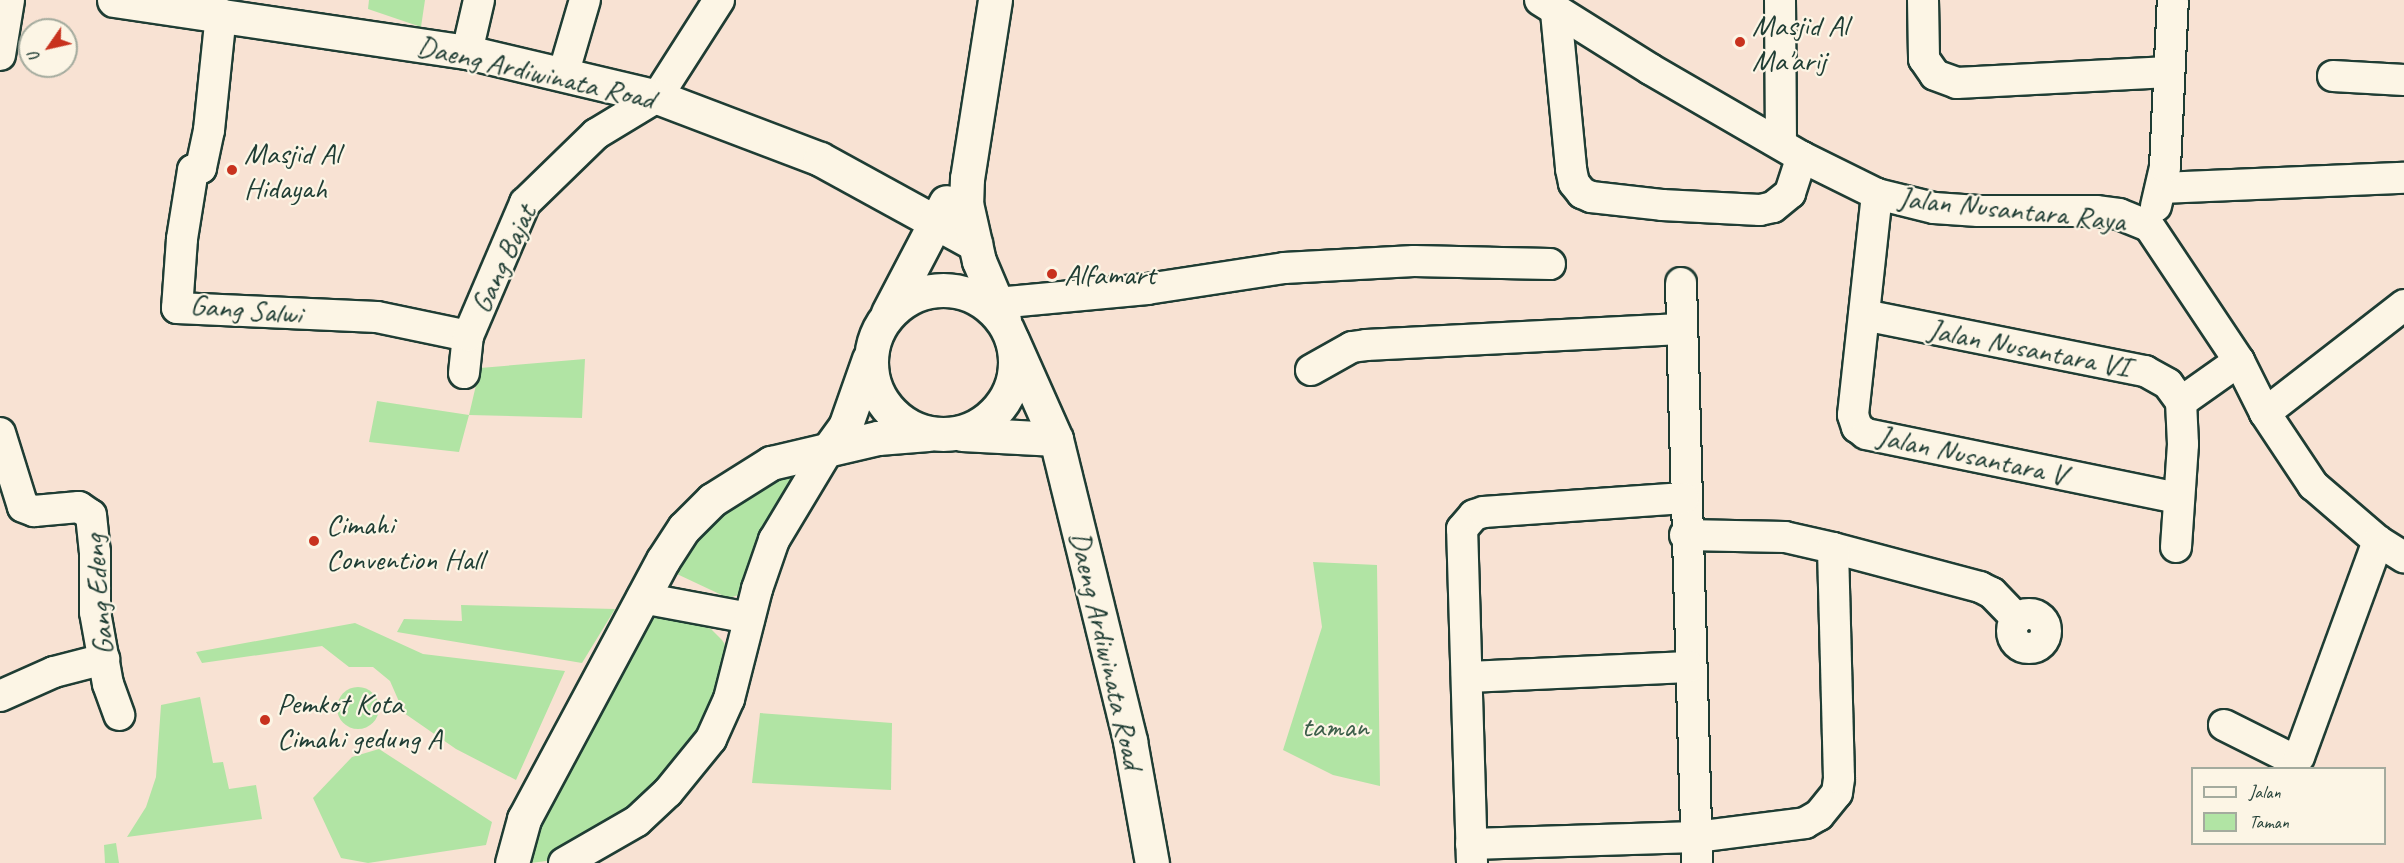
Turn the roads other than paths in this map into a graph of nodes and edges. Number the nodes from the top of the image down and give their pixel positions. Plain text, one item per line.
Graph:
1 (9, 0) edge
2 (114, 0) edge
3 (479, 0) edge
4 (585, 0) edge
5 (719, 0) edge
6 (995, 0) edge
7 (1780, 0) edge
8 (1923, 0) edge
9 (2173, 0) edge
10 (1548, 6) edge
11 (221, 14) junction
12 (467, 52) junction
13 (0, 55) edge
14 (2169, 72) junction
15 (563, 75) junction
16 (2333, 76) dead end
17 (2404, 80) edge
18 (657, 98) junction
19 (1792, 150) junction
20 (967, 178) junction
21 (2404, 178) edge
22 (2162, 189) junction
23 (1877, 194) junction
24 (936, 219) junction
25 (2149, 226) junction
26 (975, 244) junction
27 (1550, 264) dead end
28 (1681, 283) dead end
29 (2404, 305) edge
30 (1864, 315) junction
31 (887, 316) junction
32 (1005, 324) junction
33 (1681, 329) junction
34 (468, 336) junction
35 (870, 356) junction
36 (2239, 361) junction
37 (1311, 370) dead end
38 (464, 373) dead end
39 (2181, 402) junction
40 (2265, 413) junction
41 (0, 433) edge
42 (940, 434) junction
43 (1056, 439) junction
44 (828, 450) junction
45 (1684, 498) junction
46 (2177, 498) junction
47 (1685, 535) junction
48 (2378, 541) junction
49 (2176, 547) dead end
50 (1833, 549) junction
51 (2404, 557) edge
52 (642, 598) junction
53 (749, 618) junction
54 (2017, 618) dead end
55 (104, 659) junction
56 (1690, 667) junction
57 (1467, 677) junction
58 (0, 696) edge
59 (118, 715) dead end
60 (2224, 725) dead end
61 (515, 849) edge
62 (1696, 850) edge
63 (1472, 853) edge
64 (564, 863) edge
65 (1152, 863) edge

1 - 13 street
2 - 11 main road, Daeng Ardiwinata Road
3 - 12 street
4 - 15 street
5 - 18 street
6 - 20 main road
7 - 19 street
8 - 14 street
9 - 14 street
10 - 19 street, Jalan Nusantara Raya
10 - 19 street
11 - 12 main road, Daeng Ardiwinata Road
11 - 34 street, Gang Salwi
12 - 15 main road, Daeng Ardiwinata Road
14 - 22 street
15 - 18 main road, Daeng Ardiwinata Road
16 - 17 street
18 - 24 main road, Daeng Ardiwinata Road
18 - 34 street, Gang Bajat
19 - 23 street, Jalan Nusantara Raya
20 - 24 main road
20 - 26 main road
21 - 22 street
22 - 25 street
23 - 25 street, Jalan Nusantara Raya
23 - 30 street, Jalan Nusantara V
24 - 26 main road, Daeng Ardiwinata Road
24 - 31 main road
25 - 36 street, Jalan Nusantara Raya
26 - 32 main road, Daeng Ardiwinata Road
27 - 32 street
28 - 33 street
29 - 40 street
30 - 39 street, Jalan Nusantara VI
30 - 46 street, Jalan Nusantara V
31 - 32 main road
31 - 35 main road
32 - 42 main road
32 - 43 main road, Daeng Ardiwinata Road
33 - 37 street
33 - 45 street
34 - 38 street, Gang Bajat
35 - 42 main road
35 - 44 main road
36 - 39 street
36 - 40 street, Jalan Nusantara Raya
39 - 46 street
40 - 48 street, Jalan Nusantara Raya
41 - 55 street, Gang Edeng
42 - 43 main road
42 - 44 main road
43 - 65 main road, Daeng Ardiwinata Road
44 - 52 main road
44 - 53 street
45 - 47 street
45 - 57 street
46 - 49 street
47 - 50 street
47 - 56 street
48 - 51 street, Jalan Nusantara Raya
48 - 60 street
50 - 54 street
50 - 62 street
52 - 53 street
52 - 61 main road
53 - 64 street
55 - 58 street
55 - 59 street, Gang Edeng
56 - 57 street
56 - 62 street
57 - 63 street
62 - 63 street

